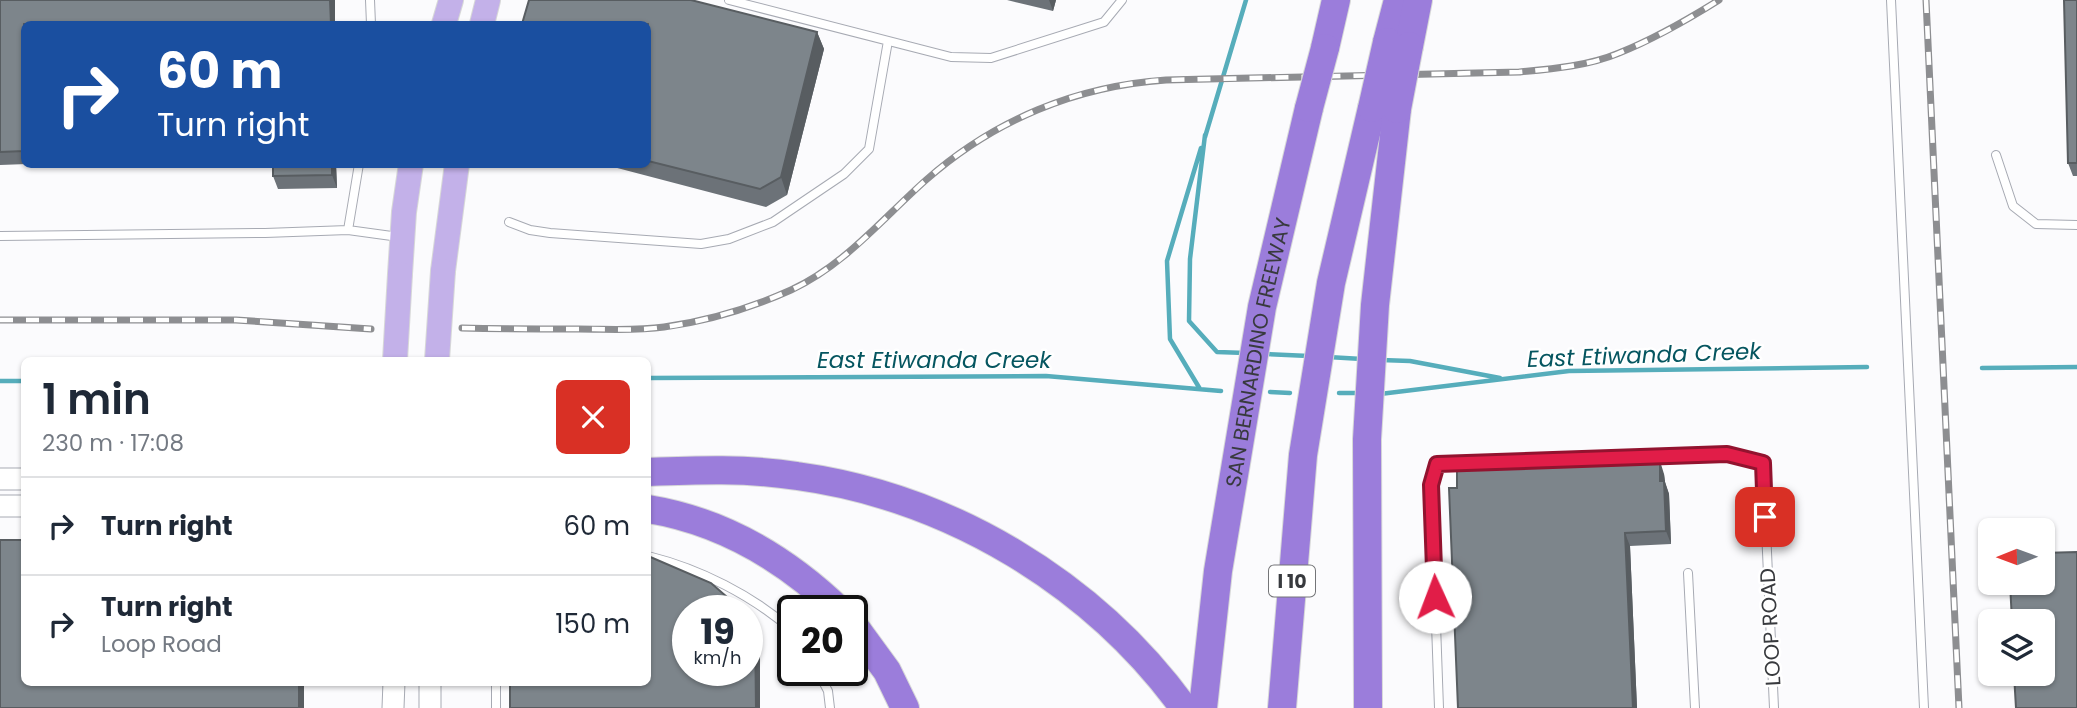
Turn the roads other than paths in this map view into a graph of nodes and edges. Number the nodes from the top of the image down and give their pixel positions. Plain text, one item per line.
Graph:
1 (370, 0) edge
2 (451, 0) edge
3 (488, 0) edge
4 (729, 0) edge
5 (1122, 0) edge
6 (1336, 0) edge
7 (1398, 0) edge
8 (1418, 0) edge
9 (1891, 0) edge
10 (371, 21) edge
11 (445, 21) edge
12 (482, 21) edge
13 (888, 41) junction
14 (1398, 44) junction
15 (1385, 109) junction
16 (1996, 155) dead end
17 (358, 168) edge
18 (411, 168) edge
19 (456, 168) edge
20 (509, 222) dead end
21 (2077, 225) edge
22 (348, 230) junction
23 (0, 236) edge
24 (402, 237) junction
25 (396, 357) edge
26 (437, 357) edge
27 (651, 472) edge
28 (0, 479) edge
29 (21, 479) edge
30 (0, 506) edge
31 (21, 506) edge
32 (651, 510) edge
33 (651, 557) edge
34 (1688, 573) dead end
35 (821, 595) edge
36 (777, 618) edge
37 (868, 645) edge
38 (394, 686) edge
39 (430, 686) edge
40 (496, 686) edge
41 (825, 686) edge
42 (1197, 702) edge
43 (393, 708) edge
44 (430, 708) edge
45 (496, 708) edge
46 (830, 708) edge
47 (905, 708) edge
48 (1282, 708) edge
49 (1368, 708) edge
50 (1439, 708) edge
51 (1695, 708) edge
52 (1774, 708) edge
53 (1924, 708) edge

1 - 10 lane
2 - 11 main road
3 - 12 main road
4 - 13 lane
5 - 13 lane
6 - 42 highway, SAN BERNARDINO FREEWAY, bridge
7 - 14 highway, I 10
8 - 14 highway
9 - 53 lane
13 - 20 lane
14 - 15 highway, I 10, bridge
15 - 48 highway, I 10
15 - 49 highway
16 - 21 lane
17 - 22 lane
18 - 24 main road
19 - 26 main road, bridge
22 - 23 lane
22 - 24 lane
24 - 25 main road, bridge
27 - 42 highway
28 - 29 street
30 - 31 street
32 - 35 highway
33 - 36 lane
34 - 51 lane
37 - 47 highway
38 - 43 street
39 - 44 street
40 - 45 lane
41 - 46 lane
50 - 52 lane, LOOP ROAD

